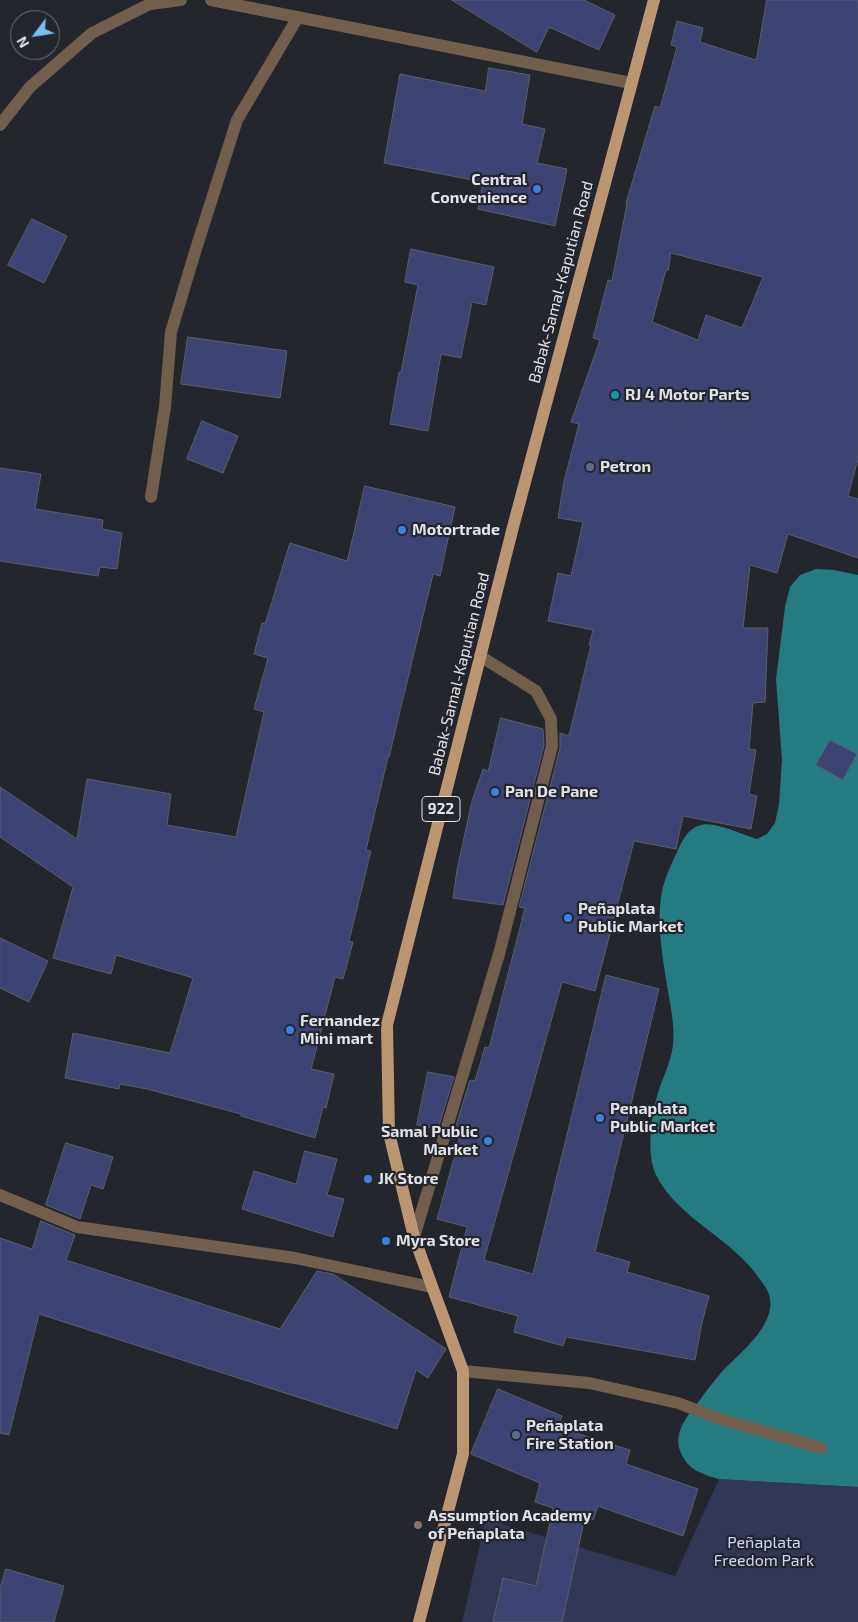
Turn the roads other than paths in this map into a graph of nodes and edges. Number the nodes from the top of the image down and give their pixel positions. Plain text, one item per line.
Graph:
1 (181, 0) edge
2 (211, 0) edge
3 (654, 0) edge
4 (298, 17) junction
5 (631, 83) junction
6 (0, 125) edge
7 (151, 497) dead end
8 (480, 656) junction
9 (0, 1195) edge
10 (414, 1237) junction
11 (432, 1287) junction
12 (463, 1371) junction
13 (821, 1448) dead end
14 (419, 1622) edge

1 - 6 street
2 - 4 street
3 - 5 main road, Babak-Samal-Kaputian Road / 922
4 - 5 street
4 - 7 street
5 - 8 main road, Babak-Samal-Kaputian Road / 922
8 - 10 main road, Babak-Samal-Kaputian Road / 922
8 - 10 street
9 - 11 street
10 - 11 main road, Babak-Samal-Kaputian Road / 922
11 - 12 main road, Babak-Samal-Kaputian Road / 922
12 - 13 street
12 - 14 main road, Babak-Samal-Kaputian Road / 922

